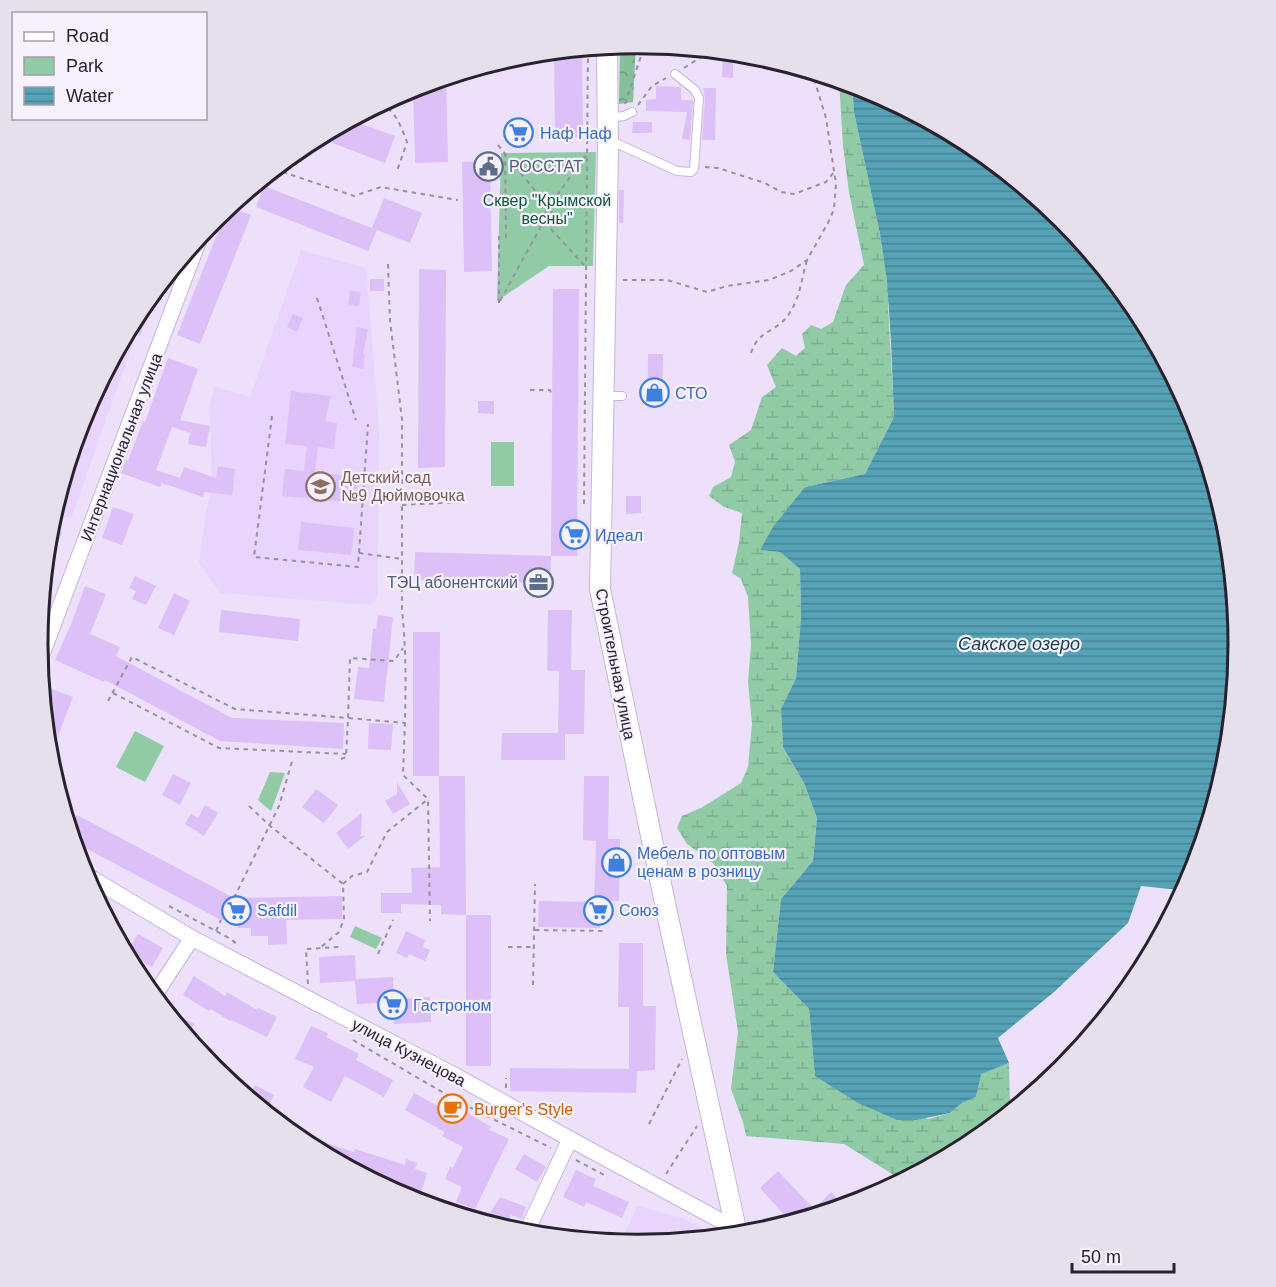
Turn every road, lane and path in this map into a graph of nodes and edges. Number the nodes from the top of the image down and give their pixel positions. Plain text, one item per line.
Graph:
1 (642, 53) edge
2 (608, 55) edge
3 (588, 56) edge
4 (675, 74) dead end
5 (815, 81) edge
6 (390, 108) edge
7 (632, 112) dead end
8 (612, 118) junction
9 (607, 143) junction
10 (498, 145) dead end
11 (587, 149) dead end
12 (505, 153) junction
13 (587, 154) dead end
14 (695, 166) junction
15 (397, 171) dead end
16 (283, 172) edge
17 (834, 172) junction
18 (458, 201) dead end
19 (545, 202) junction
20 (552, 202) junction
21 (551, 218) junction
22 (545, 219) junction
23 (193, 255) edge
24 (807, 260) junction
25 (388, 264) dead end
26 (585, 266) dead end
27 (605, 281) junction
28 (317, 298) dead end
29 (751, 353) dead end
30 (530, 390) dead end
31 (552, 396) dead end
32 (578, 396) dead end
33 (603, 396) junction
34 (272, 416) dead end
35 (356, 420) dead end
36 (368, 424) dead end
37 (461, 502) dead end
38 (402, 505) junction
39 (358, 554) junction
40 (402, 559) junction
41 (48, 638) edge
42 (404, 646) junction
43 (113, 693) junction
44 (108, 701) dead end
45 (348, 718) junction
46 (405, 723) junction
47 (346, 754) junction
48 (293, 758) dead end
49 (341, 759) dead end
50 (428, 799) junction
51 (249, 806) dead end
52 (269, 825) junction
53 (99, 883) edge
54 (343, 884) junction
55 (535, 884) dead end
56 (234, 898) dead end
57 (221, 920) dead end
58 (393, 920) dead end
59 (430, 921) dead end
60 (534, 930) junction
61 (216, 931) dead end
62 (607, 931) dead end
63 (192, 938) junction
64 (339, 947) dead end
65 (508, 947) dead end
66 (534, 947) junction
67 (320, 948) junction
68 (378, 954) dead end
69 (301, 983) dead end
70 (533, 985) dead end
71 (159, 988) edge
72 (686, 1052) dead end
73 (700, 1121) dead end
74 (649, 1124) dead end
75 (570, 1139) junction
76 (662, 1179) dead end
77 (531, 1223) edge
78 (734, 1225) edge
79 (726, 1226) edge

1 - 8 path
2 - 8 street, Строительная улица
3 - 11 path
4 - 14 lane
5 - 17 path
6 - 15 path
7 - 8 lane
8 - 9 street, Строительная улица
9 - 14 lane
9 - 27 street, Строительная улица
10 - 12 path
12 - 19 path
12 - 22 path
13 - 20 path
14 - 17 path
16 - 18 path
17 - 24 path
19 - 20 path
19 - 22 path
20 - 21 path
21 - 22 path
21 - 26 path
23 - 41 street, Интернациональная улица
24 - 27 path
24 - 29 path
25 - 38 path
27 - 33 street, Строительная улица
28 - 35 path
30 - 31 path
32 - 33 path
33 - 78 street, Строительная улица
34 - 39 path
36 - 39 path
37 - 38 path
38 - 40 path
39 - 40 path
40 - 42 path
42 - 45 path
42 - 46 path
43 - 44 path
43 - 45 path
43 - 47 path
45 - 46 path
45 - 47 path
46 - 50 path
47 - 49 path
48 - 52 path
50 - 54 path
50 - 59 path
51 - 52 path
52 - 54 path
52 - 56 path
53 - 63 street, улица Кузнецова
54 - 67 path
55 - 60 path
57 - 61 path
58 - 68 path
60 - 62 path
60 - 66 path
63 - 71 street
63 - 75 street, улица Кузнецова
64 - 67 path
65 - 66 path
66 - 70 path
67 - 69 path
72 - 74 path
73 - 76 path
75 - 77 street
75 - 79 street, улица Кузнецова

